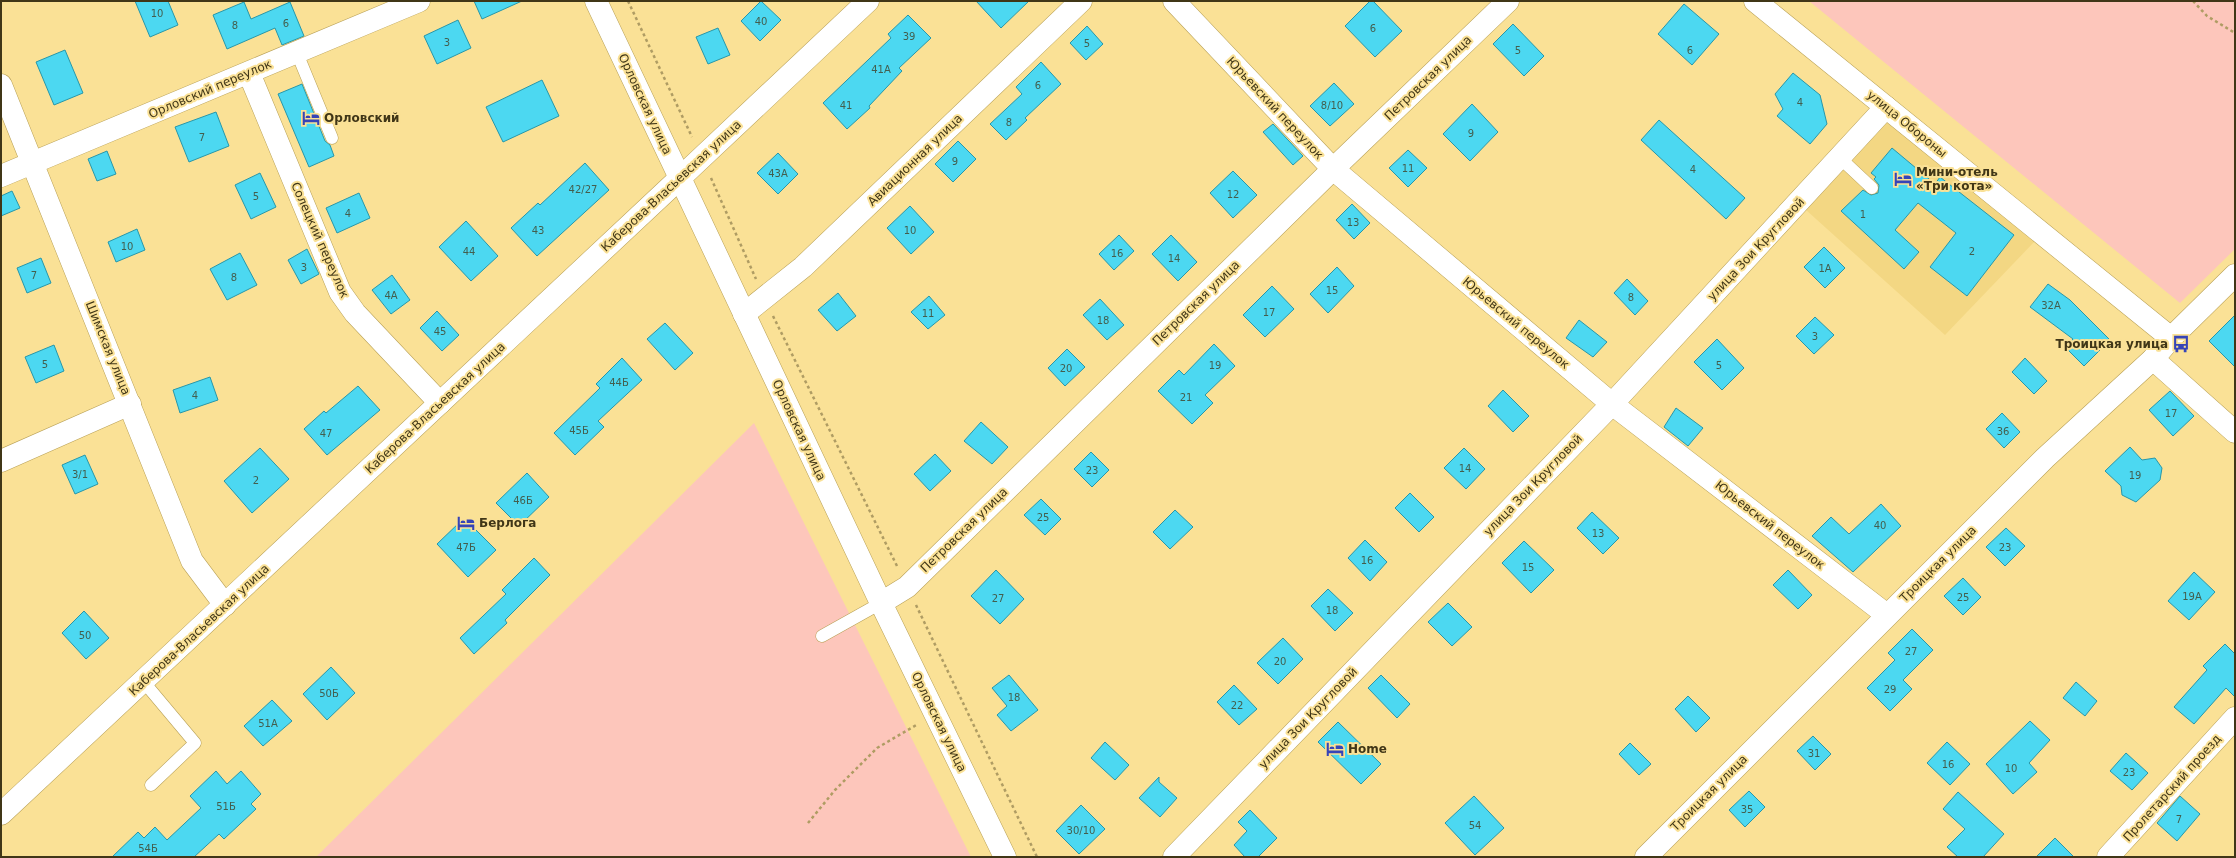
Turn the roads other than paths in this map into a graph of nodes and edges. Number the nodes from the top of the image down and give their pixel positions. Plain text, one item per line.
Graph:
1 (419, 1) edge
2 (596, 1) edge
3 (868, 1) edge
4 (1081, 1) edge
5 (1174, 1) edge
6 (1508, 1) edge
7 (1755, 1) edge
8 (296, 53) junction
9 (249, 73) junction
10 (1, 85) edge
11 (1886, 107) junction
12 (332, 138) dead end
13 (1840, 158) junction
14 (33, 162) junction
15 (1333, 169) junction
16 (1, 176) edge
17 (680, 178) junction
18 (1872, 188) dead end
19 (2235, 276) edge
20 (744, 314) junction
21 (2171, 338) junction
22 (2153, 359) junction
23 (440, 403) junction
24 (130, 404) junction
25 (1612, 404) junction
26 (2235, 432) edge
27 (1, 461) edge
28 (881, 603) junction
29 (226, 605) junction
30 (1887, 615) junction
31 (822, 636) dead end
32 (143, 681) junction
33 (2235, 718) edge
34 (151, 785) dead end
35 (1, 814) edge
36 (1005, 857) edge
37 (1174, 857) edge
38 (1646, 857) edge
39 (2108, 857) edge

1 - 8 street, Орловский переулок
2 - 17 street, Орловская улица
3 - 17 street, Каберова-Власьевская улица
4 - 20 street, Авиационная улица
5 - 15 street, Юрьевский переулок
6 - 15 street, Петровская улица
7 - 11 street, улица Обороны
8 - 9 street, Орловский переулок
8 - 12 lane
9 - 14 street, Орловский переулок
9 - 23 street, Солецкий переулок
10 - 14 street, Шимская улица
11 - 13 street, улица Зои Кругловой
11 - 21 street, улица Обороны
13 - 18 lane
13 - 25 street, улица Зои Кругловой
14 - 16 street, Орловский переулок
14 - 24 street, Шимская улица
15 - 25 street, Юрьевский переулок
15 - 28 street, Петровская улица
17 - 20 street, Орловская улица
17 - 23 street, Каберова-Власьевская улица
19 - 21 street, Троицкая улица
20 - 28 street, Орловская улица
21 - 22 street, Троицкая улица
22 - 26 street
22 - 30 street, Троицкая улица
23 - 29 street, Каберова-Власьевская улица
24 - 27 street
24 - 29 street, Шимская улица
25 - 30 street, Юрьевский переулок
25 - 37 street, улица Зои Кругловой
28 - 31 lane
28 - 36 street, Орловская улица
29 - 32 street, Каберова-Власьевская улица
30 - 38 street, Троицкая улица
32 - 34 lane
32 - 35 street, Каберова-Власьевская улица
33 - 39 street, Пролетарский проезд

